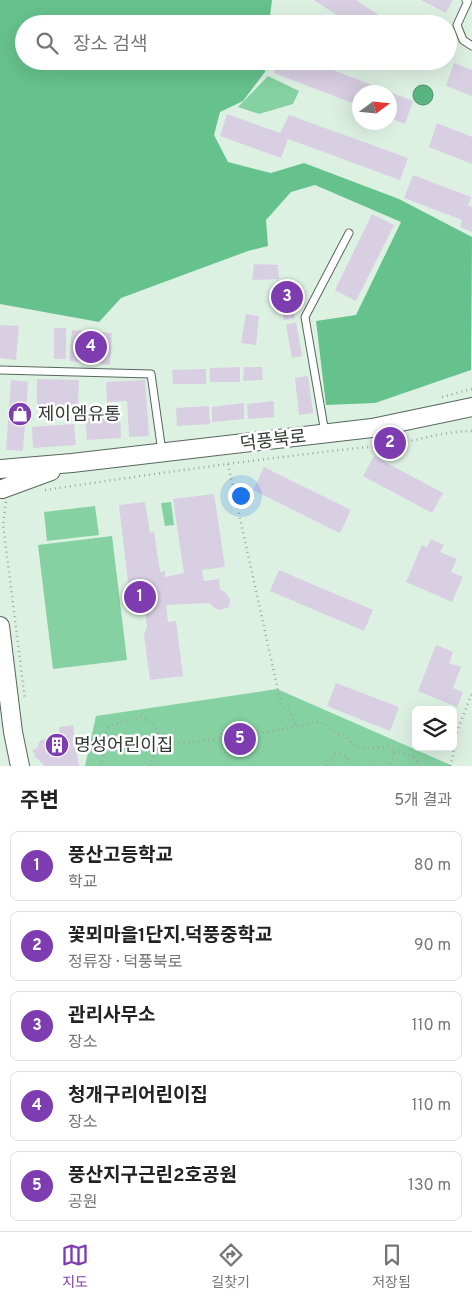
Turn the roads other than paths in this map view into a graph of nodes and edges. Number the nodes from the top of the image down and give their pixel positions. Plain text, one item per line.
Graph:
1 (466, 0) edge
2 (472, 46) edge
3 (349, 233) dead end
4 (0, 370) edge
5 (472, 407) edge
6 (325, 434) junction
7 (162, 453) junction
8 (72, 463) junction
9 (0, 469) edge
10 (2, 489) edge
11 (0, 626) edge
12 (4, 693) edge
13 (20, 766) edge

1 - 2 lane
3 - 6 lane
4 - 7 lane
5 - 6 street, 덕풍북로
6 - 7 street, 덕풍북로
7 - 8 street, 덕풍북로
8 - 9 street, 덕풍북로
8 - 10 street, 덕풍북로
11 - 12 street
12 - 13 street

